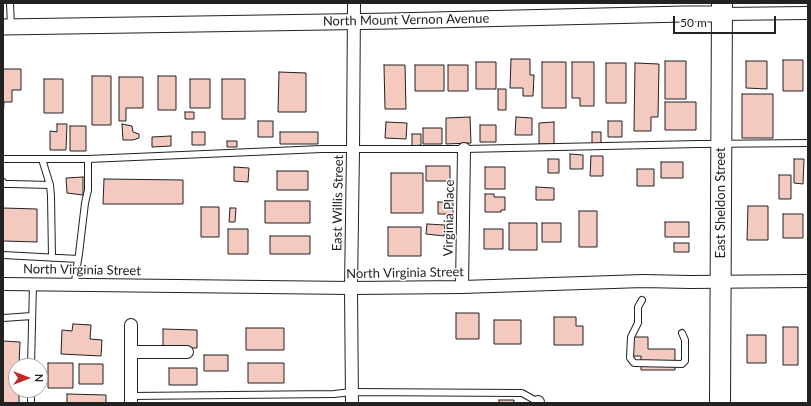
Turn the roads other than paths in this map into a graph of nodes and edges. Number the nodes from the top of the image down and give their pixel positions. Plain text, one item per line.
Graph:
1 (10, 3) edge
2 (354, 3) edge
3 (722, 8) edge
4 (808, 13) edge
5 (354, 22) junction
6 (7, 27) edge
7 (721, 143) junction
8 (808, 143) edge
9 (353, 149) junction
10 (464, 150) junction
11 (88, 158) junction
12 (3, 159) edge
13 (42, 159) junction
14 (3, 182) edge
15 (50, 185) junction
16 (3, 255) edge
17 (52, 258) junction
18 (78, 259) junction
19 (808, 281) edge
20 (720, 282) junction
21 (3, 284) edge
22 (33, 284) junction
23 (75, 284) junction
24 (462, 286) junction
25 (351, 288) junction
26 (642, 300) dead end
27 (32, 316) junction
28 (3, 318) edge
29 (131, 325) dead end
30 (682, 333) dead end
31 (131, 352) junction
32 (187, 352) dead end
33 (31, 358) edge
34 (352, 398) edge
35 (131, 400) edge
36 (538, 403) edge
37 (720, 403) edge

1 - 6 lane
2 - 5 street, East Willis Street
3 - 4 street, North Mount Vernon Avenue
3 - 5 street, North Mount Vernon Avenue
3 - 7 main road, East Sheldon Street
5 - 6 street, North Mount Vernon Avenue
5 - 9 street, East Willis Street
7 - 8 lane
7 - 10 lane
7 - 20 main road, East Sheldon Street
9 - 10 lane
9 - 11 lane
9 - 25 street, East Willis Street
10 - 24 street, Virginia Place
11 - 13 lane
11 - 18 lane
12 - 13 lane
13 - 15 lane
14 - 15 lane
15 - 17 lane
16 - 17 lane
17 - 18 lane
18 - 23 lane
19 - 20 street, North Virginia Street
20 - 24 street, North Virginia Street
20 - 37 main road, East Sheldon Street
21 - 22 street, North Virginia Street
22 - 23 street, North Virginia Street
22 - 27 lane
23 - 25 street, North Virginia Street
24 - 25 street, North Virginia Street
25 - 34 street, East Willis Street
26 - 30 lane
27 - 28 lane
27 - 33 lane
29 - 31 street
31 - 32 street
31 - 35 street
34 - 35 lane
34 - 36 lane

